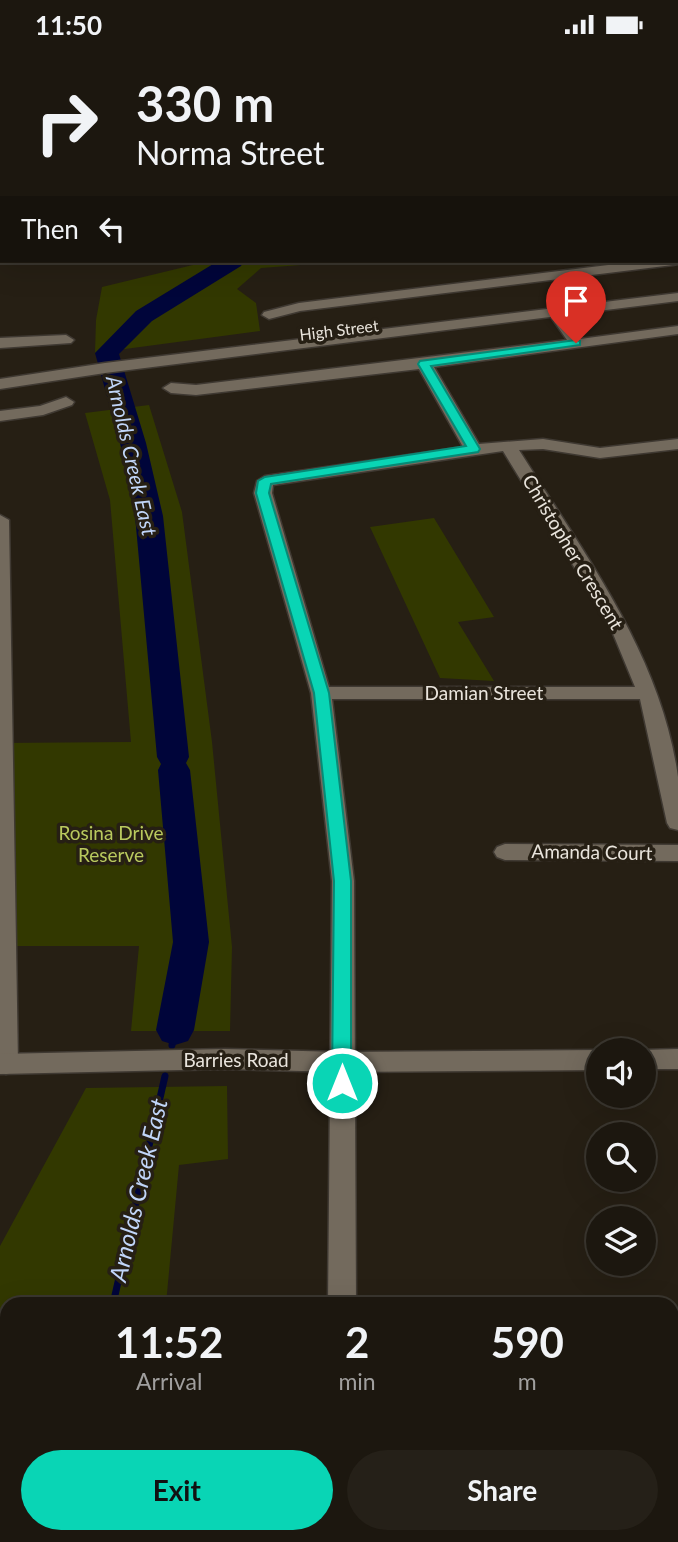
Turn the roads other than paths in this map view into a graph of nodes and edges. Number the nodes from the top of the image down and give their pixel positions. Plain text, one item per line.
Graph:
1 (652, 263) edge
2 (678, 288) edge
3 (678, 297) edge
4 (551, 309) junction
5 (269, 315) dead end
6 (678, 330) edge
7 (66, 340) dead end
8 (0, 343) edge
9 (576, 343) junction
10 (102, 364) junction
11 (424, 364) junction
12 (0, 373) edge
13 (0, 384) edge
14 (171, 388) dead end
15 (66, 402) dead end
16 (0, 416) edge
17 (678, 444) edge
18 (508, 445) junction
19 (473, 449) junction
20 (0, 520) edge
21 (1, 684) edge
22 (321, 693) junction
23 (648, 693) junction
24 (673, 779) edge
25 (678, 824) edge
26 (505, 852) dead end
27 (678, 853) edge
28 (656, 1059) edge
29 (678, 1059) edge
30 (586, 1060) edge
31 (341, 1062) junction
32 (3, 1064) edge
33 (342, 1297) edge

1 - 5 street, High Street
2 - 4 street, High Street
3 - 4 street, High Street
4 - 9 street
4 - 10 street, High Street
6 - 9 street
7 - 8 street
9 - 11 street
10 - 12 street, High Street
10 - 13 street, High Street
11 - 14 street
11 - 19 street
15 - 16 street
17 - 18 street
18 - 19 street
18 - 23 street, Christopher Crescent
19 - 22 street
20 - 21 street
21 - 32 street
22 - 23 street, Damian Street
22 - 31 street
23 - 24 street, Christopher Crescent
24 - 25 street, Christopher Crescent
26 - 27 street, Amanda Court
28 - 29 street
30 - 31 street, Barries Road
31 - 32 street, Barries Road
31 - 33 street

